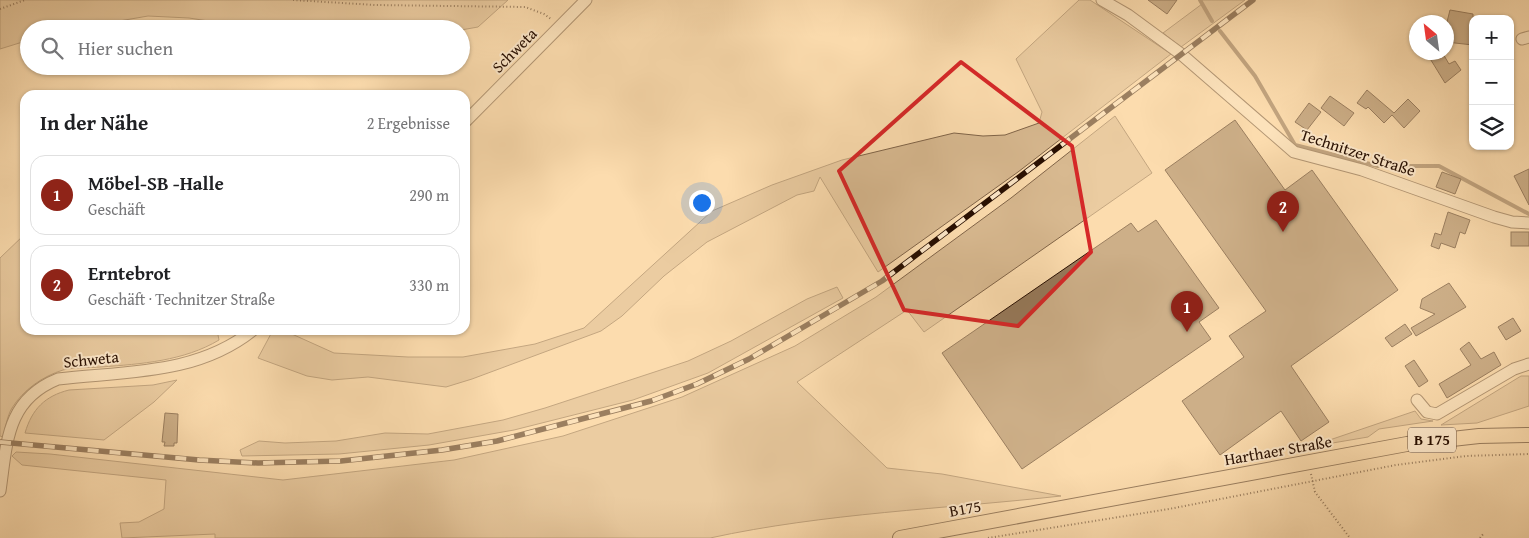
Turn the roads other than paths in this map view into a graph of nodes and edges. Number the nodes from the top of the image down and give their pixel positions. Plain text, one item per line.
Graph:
1 (586, 0) edge
2 (1102, 0) edge
3 (470, 117) edge
4 (1529, 223) edge
5 (246, 335) edge
6 (1529, 364) edge
7 (1417, 400) dead end
8 (1529, 435) edge
9 (0, 491) edge
10 (1036, 513) joint
11 (900, 538) edge

1 - 3 street, Schweta
2 - 4 street, Technitzer Straße
5 - 9 street, Schweta
6 - 7 street
8 - 10 main road, Harthaer Straße / B 175
10 - 11 main road, B175 / B 175

